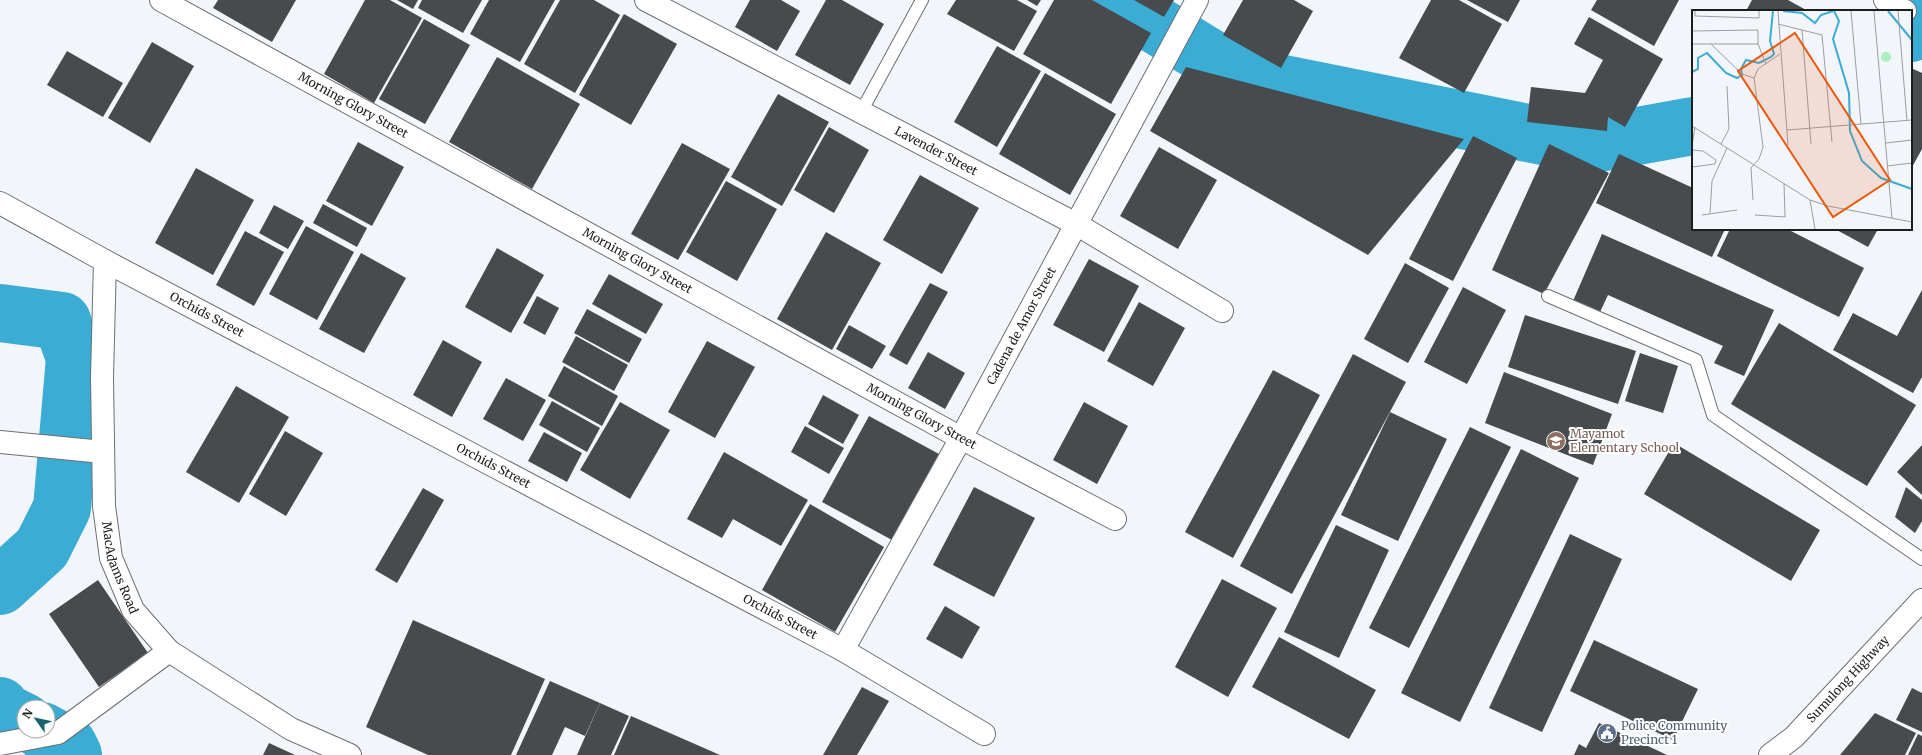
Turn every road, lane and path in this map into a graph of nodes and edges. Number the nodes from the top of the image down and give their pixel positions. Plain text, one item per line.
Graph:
1 (161, 0) edge
2 (646, 0) edge
3 (922, 0) edge
4 (1197, 0) edge
5 (1912, 15) edge
6 (1922, 21) edge
7 (861, 112) junction
8 (0, 203) edge
9 (1076, 224) junction
10 (105, 261) junction
11 (1548, 296) dead end
12 (1222, 311) dead end
13 (961, 438) junction
14 (0, 442) edge
15 (103, 452) junction
16 (1115, 519) dead end
17 (1922, 559) edge
18 (1922, 600) edge
19 (843, 650) junction
20 (169, 651) junction
21 (984, 734) dead end
22 (0, 744) edge
23 (350, 755) edge
24 (1770, 755) edge

1 - 13 street, Morning Glory Street
2 - 7 street, Lavender Street
3 - 7 lane
4 - 9 street, Cadena de Amor Street
5 - 6 street
7 - 9 street, Lavender Street
8 - 10 street, Orchids Street
9 - 12 street, Lavender Street
9 - 13 street, Cadena de Amor Street
10 - 15 street, MacAdams Road
10 - 19 street, Orchids Street
11 - 17 lane
13 - 16 street, Morning Glory Street
13 - 19 street, Cadena de Amor Street
14 - 15 street
15 - 20 street, MacAdams Road
18 - 24 street, Sumulong Highway
19 - 21 street, Orchids Street
20 - 22 street
20 - 23 street, MacAdams Road

